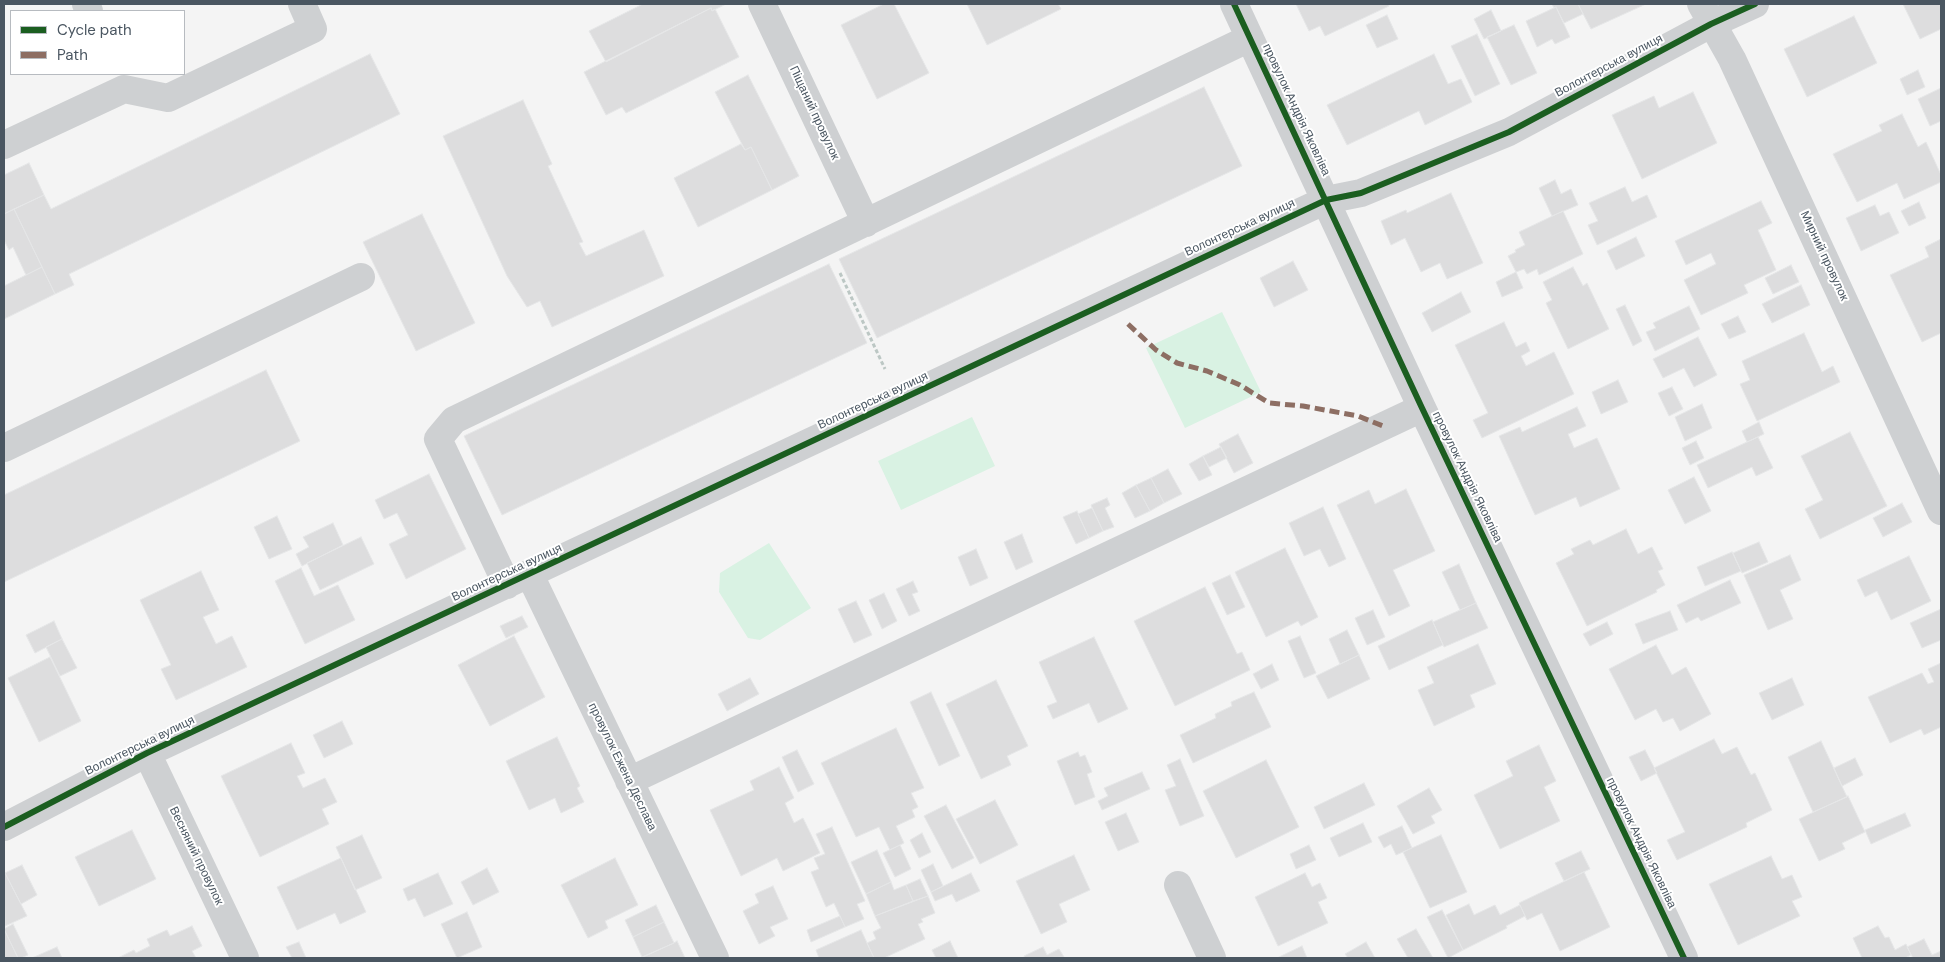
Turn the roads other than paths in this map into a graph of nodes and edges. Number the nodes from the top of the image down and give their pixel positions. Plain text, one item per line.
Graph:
1 (302, 4) edge
2 (762, 4) edge
3 (1234, 4) edge
4 (1755, 4) edge
5 (1706, 14) edge
6 (1250, 38) junction
7 (120, 82) edge
8 (4, 145) edge
9 (1326, 200) junction
10 (866, 223) junction
11 (362, 277) dead end
12 (1422, 408) junction
13 (4, 448) edge
14 (1941, 511) edge
15 (518, 580) junction
16 (147, 754) junction
17 (629, 780) junction
18 (4, 827) edge
19 (1178, 885) dead end
20 (245, 958) edge
21 (715, 958) edge
22 (1212, 958) edge
23 (1684, 958) edge

1 - 7 street
2 - 10 street, Піщаний провулок
3 - 6 street, провулок Андрія Яковліва
4 - 5 street, Волонтерська вулиця
5 - 9 street, Волонтерська вулиця
5 - 14 street, Мирний провулок
6 - 9 street, провулок Андрія Яковліва
6 - 10 street
7 - 8 street
9 - 12 street, провулок Андрія Яковліва
9 - 15 street, Волонтерська вулиця
10 - 15 street, провулок Ежена Деслава
11 - 13 street
12 - 17 street
12 - 23 street, провулок Андрія Яковліва
15 - 16 street, Волонтерська вулиця
15 - 17 street, провулок Ежена Деслава
16 - 18 street, Волонтерська вулиця
16 - 20 street, Весняний провулок
17 - 21 street, провулок Ежена Деслава
19 - 22 street

